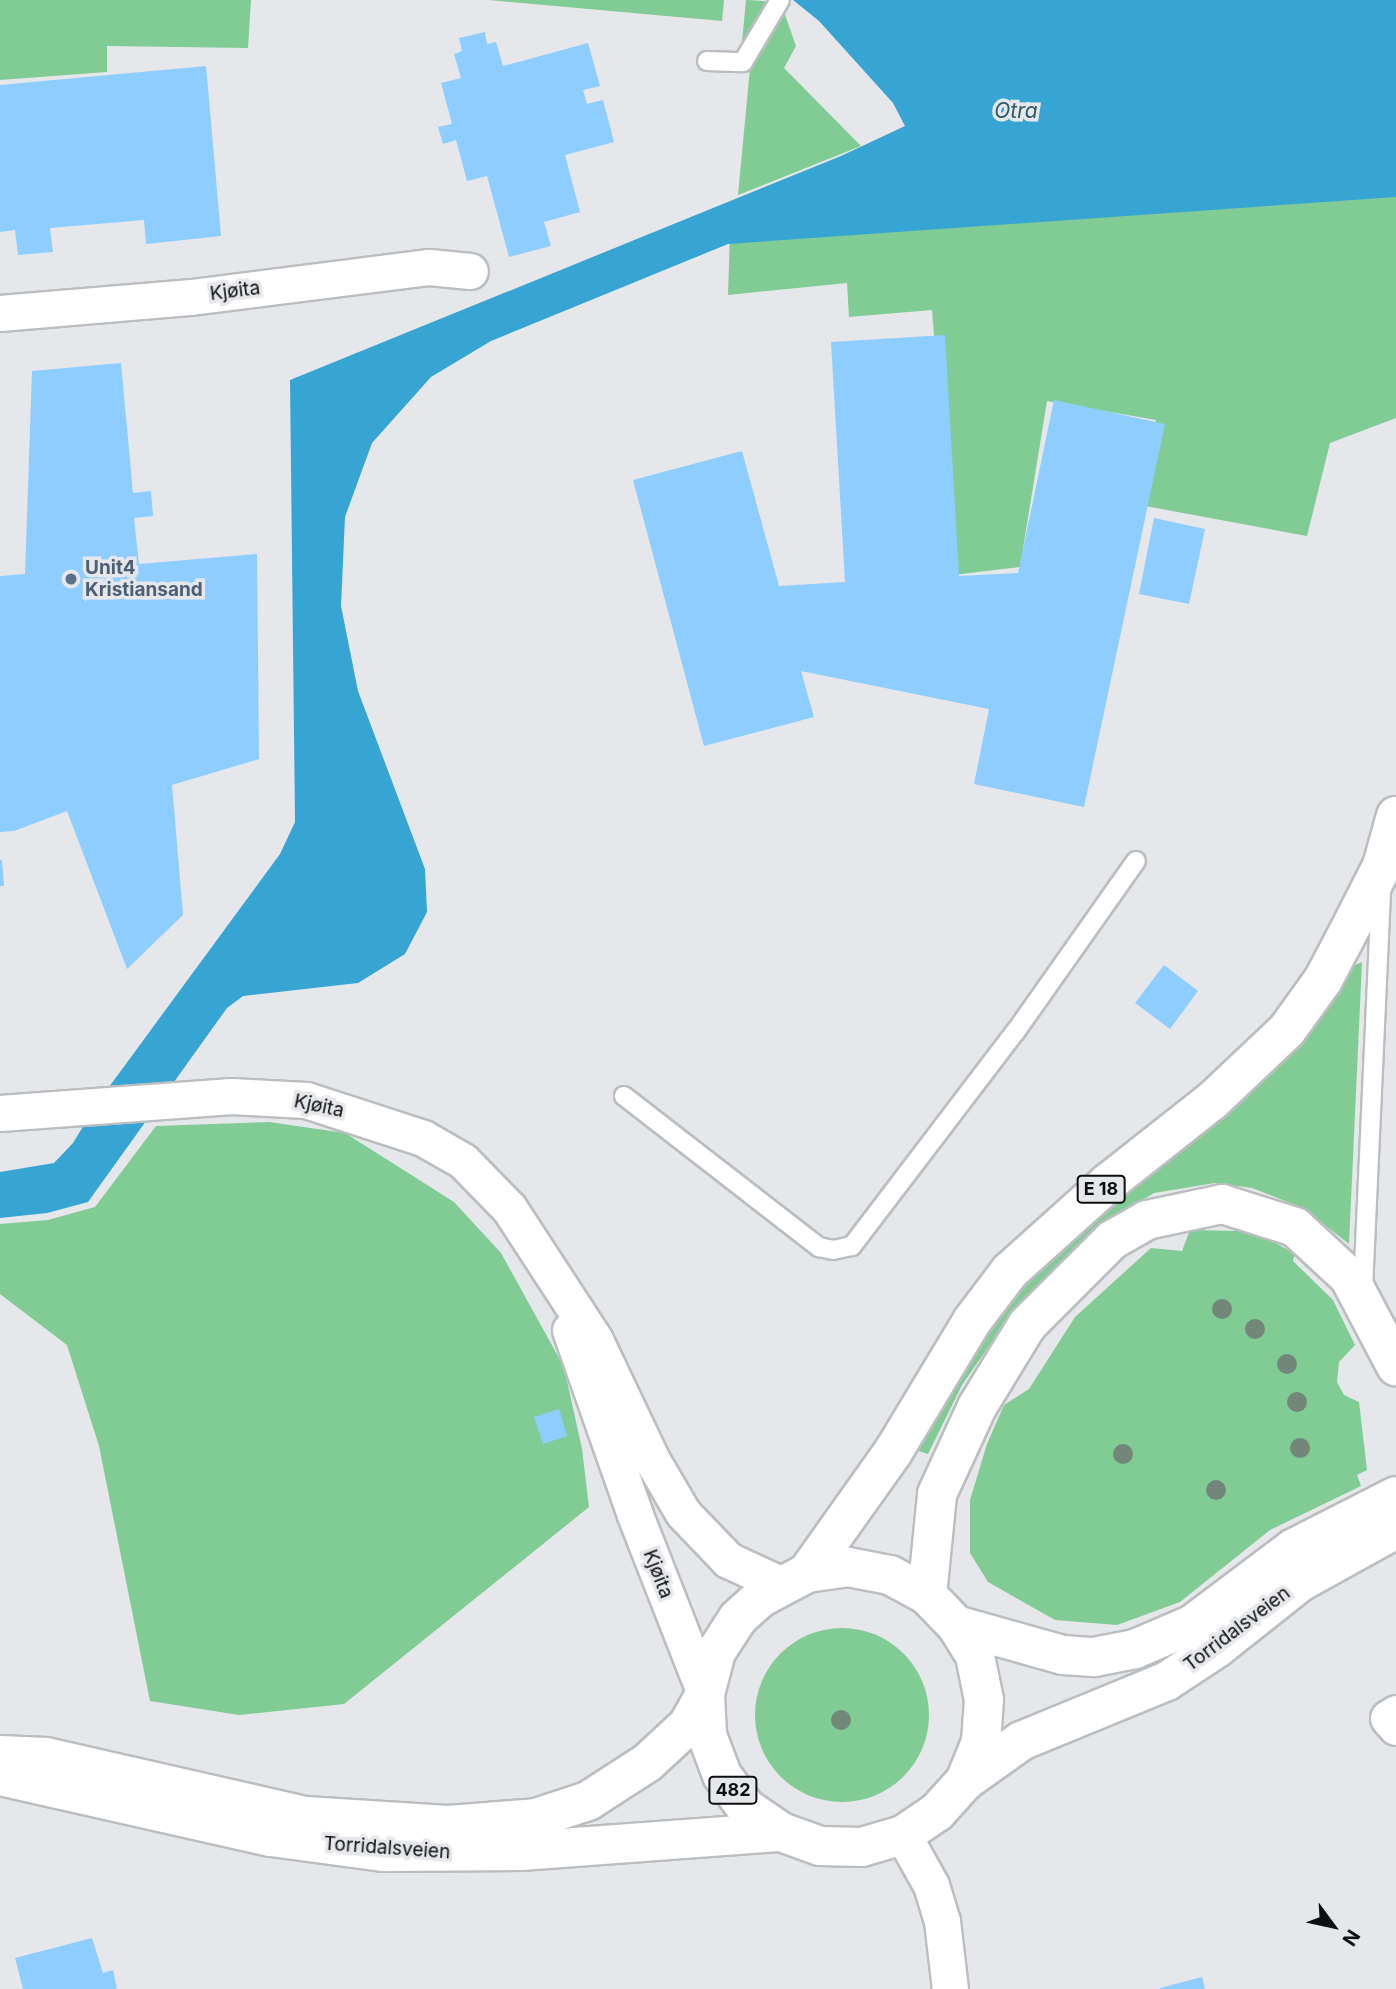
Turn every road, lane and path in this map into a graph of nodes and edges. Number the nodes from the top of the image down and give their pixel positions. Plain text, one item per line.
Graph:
1 (780, 0) edge
2 (707, 61) dead end
3 (470, 271) dead end
4 (0, 313) edge
5 (1396, 816) edge
6 (1136, 861) dead end
7 (1382, 866) junction
8 (624, 1096) dead end
9 (0, 1113) edge
10 (562, 1293) junction
11 (1362, 1302) junction
12 (1396, 1366) edge
13 (1396, 1496) edge
14 (1396, 1529) edge
15 (794, 1579) junction
16 (927, 1595) junction
17 (957, 1625) junction
18 (705, 1694) junction
19 (1396, 1713) edge
20 (1396, 1727) edge
21 (0, 1755) edge
22 (0, 1776) edge
23 (965, 1781) junction
24 (781, 1832) junction
25 (903, 1835) junction
26 (950, 1989) edge

1 - 2 lane
3 - 4 street, Kjøita
5 - 7 main road, E 18
6 - 8 lane
7 - 11 lane
7 - 15 main road, E 18
9 - 10 street, Kjøita
10 - 15 street, Kjøita
10 - 18 street, Kjøita
11 - 12 main road, E 18
11 - 16 main road, E 18
13 - 17 main road, Torridalsveien / 482
14 - 23 main road, Torridalsveien / 482
15 - 16 main road, 482
15 - 18 main road, 482
16 - 17 main road, 482
17 - 23 main road, 482
18 - 21 main road, Torridalsveien / 482
18 - 24 main road, 482
19 - 20 street
22 - 24 main road, Torridalsveien / 482
23 - 25 main road, 482
24 - 25 main road, 482
25 - 26 street

